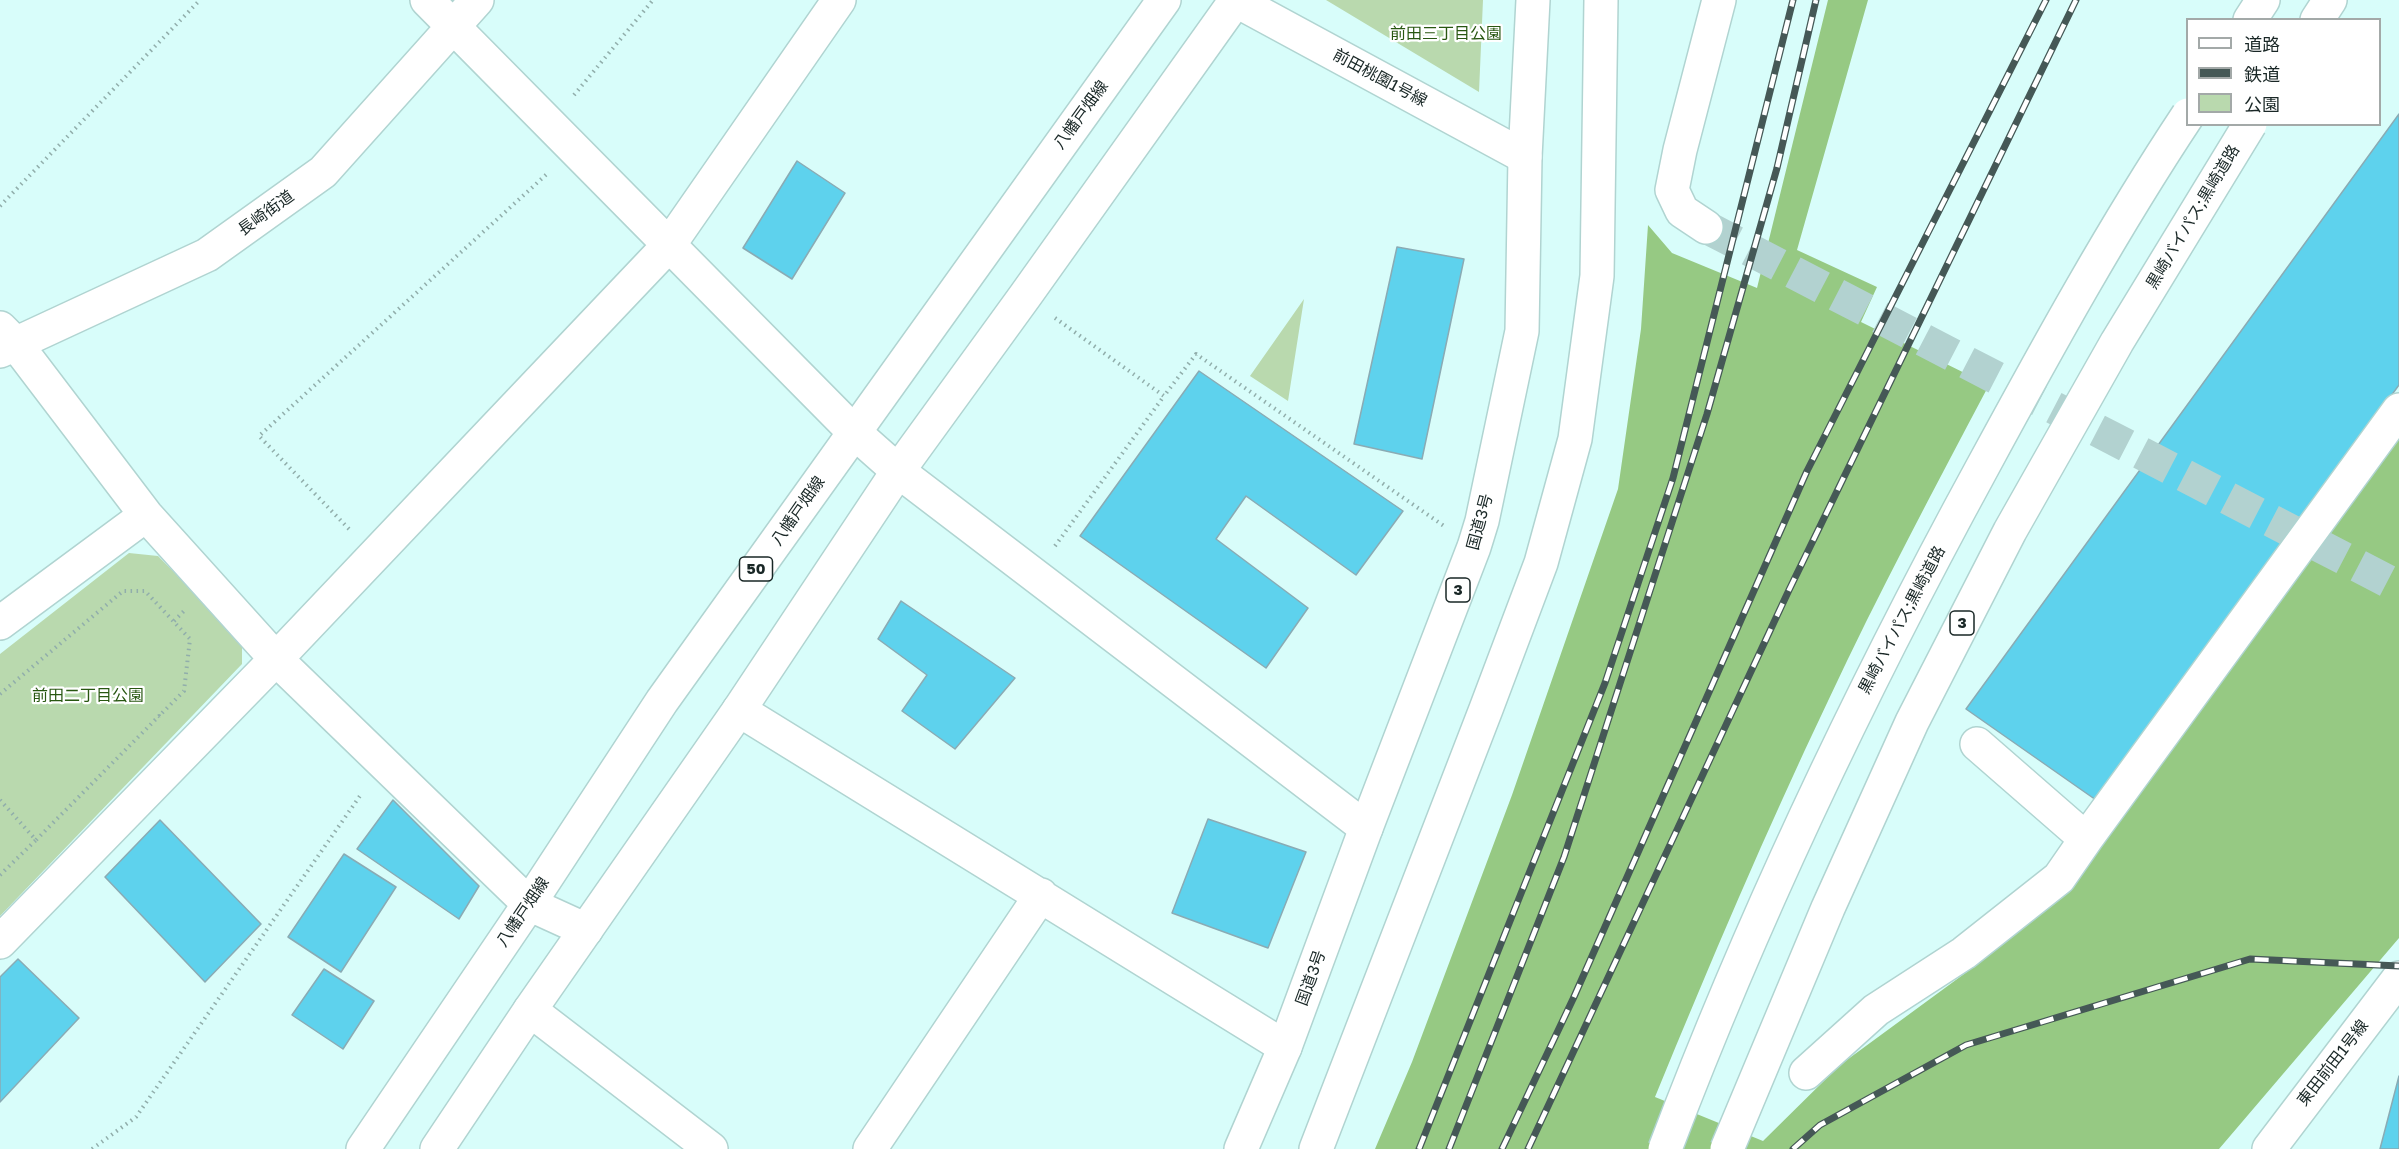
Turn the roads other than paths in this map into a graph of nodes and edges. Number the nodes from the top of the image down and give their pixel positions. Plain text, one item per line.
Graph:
1 (427, 0) edge
2 (477, 0) edge
3 (839, 0) edge
4 (1164, 0) edge
5 (1235, 0) edge
6 (1533, 0) edge
7 (1601, 0) edge
8 (1719, 0) edge
9 (2263, 0) edge
10 (2330, 0) edge
11 (2251, 18) edge
12 (2318, 18) edge
13 (455, 27) junction
14 (2186, 117) edge
15 (2249, 126) edge
16 (1525, 157) junction
17 (1706, 228) tunnel mouth
18 (669, 245) junction
19 (5, 341) edge
20 (2399, 410) edge
21 (854, 432) junction
22 (898, 471) junction
23 (146, 515) junction
24 (0, 623) edge
25 (276, 658) junction
26 (739, 710) junction
27 (1977, 744) dead end
28 (1366, 828) junction
29 (2086, 839) junction
30 (1041, 895) junction
31 (529, 904) junction
32 (586, 930) junction
33 (0, 942) edge
34 (2399, 978) edge
35 (530, 1010) junction
36 (1285, 1047) junction
37 (1806, 1073) dead end
38 (363, 1149) edge
39 (437, 1149) edge
40 (711, 1149) edge
41 (870, 1149) edge
42 (1241, 1149) edge
43 (1316, 1149) edge
44 (1665, 1149) edge
45 (1727, 1149) edge
46 (2269, 1149) edge

1 - 13 main road
2 - 13 main road, 長崎街道
3 - 18 main road
4 - 21 main road, 八幡戸畑線 / 50
5 - 16 main road, 前田桃園1号線
5 - 22 main road
6 - 16 main road, 国道3号 / 3
7 - 43 main road
8 - 17 main road
9 - 11 main road
10 - 12 main road
13 - 18 main road
13 - 19 main road, 長崎街道
14 - 44 main road, 黒崎バイパス;黒崎道路, bridge
15 - 45 main road, 黒崎バイパス;黒崎道路 / 3, bridge
16 - 28 main road, 国道3号 / 3
18 - 21 main road
18 - 25 main road
19 - 23 main road
20 - 29 main road
21 - 22 main road
21 - 31 main road, 八幡戸畑線 / 50
22 - 26 main road
22 - 28 main road
23 - 24 main road
23 - 25 main road
25 - 31 main road
25 - 33 main road
26 - 30 main road
26 - 32 main road
27 - 29 main road
28 - 36 main road, 国道3号 / 3
29 - 37 main road
30 - 36 main road
30 - 41 main road
31 - 32 main road
31 - 38 main road, 八幡戸畑線 / 50
32 - 35 main road
34 - 46 main road, 東田前田1号線
35 - 39 main road
35 - 40 main road
36 - 42 main road, 国道3号 / 3

